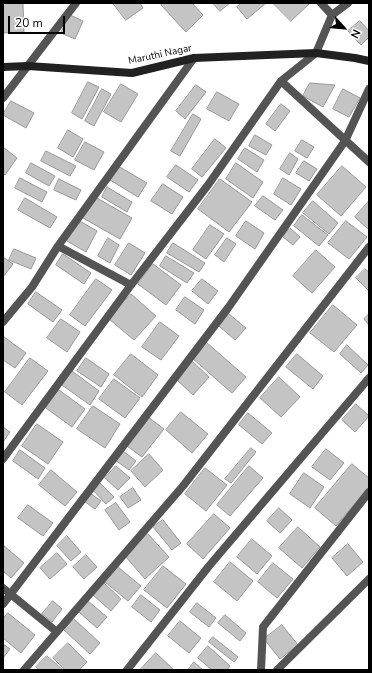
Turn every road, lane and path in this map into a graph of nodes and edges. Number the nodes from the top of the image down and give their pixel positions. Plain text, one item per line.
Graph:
1 (76, 3) edge
2 (322, 3) edge
3 (348, 3) edge
4 (332, 15) junction
5 (316, 53) junction
6 (194, 58) junction
7 (369, 61) edge
8 (28, 66) junction
9 (3, 67) edge
10 (281, 81) junction
11 (369, 89) edge
12 (3, 98) edge
13 (345, 141) junction
14 (369, 162) edge
15 (58, 246) junction
16 (369, 247) edge
17 (131, 285) junction
18 (3, 322) edge
19 (369, 378) edge
20 (3, 459) edge
21 (369, 492) edge
22 (369, 579) edge
23 (3, 588) edge
24 (10, 594) junction
25 (3, 604) edge
26 (57, 632) junction
27 (24, 670) edge
28 (127, 670) edge
29 (261, 670) edge
30 (277, 670) edge

1 - 8 street
2 - 4 street
3 - 4 street
4 - 5 street
5 - 6 street, Maruthi Nagar
5 - 7 street, Maruthi Nagar
5 - 10 street
6 - 8 street, Maruthi Nagar
6 - 15 street
8 - 9 street, Maruthi Nagar
8 - 12 street
10 - 13 street
10 - 17 street
11 - 13 street
13 - 14 street
13 - 24 street
15 - 17 street
15 - 18 street
16 - 26 street
17 - 20 street
19 - 28 street
21 - 29 street
22 - 30 street
23 - 24 street
24 - 25 street
24 - 26 street
26 - 27 street

